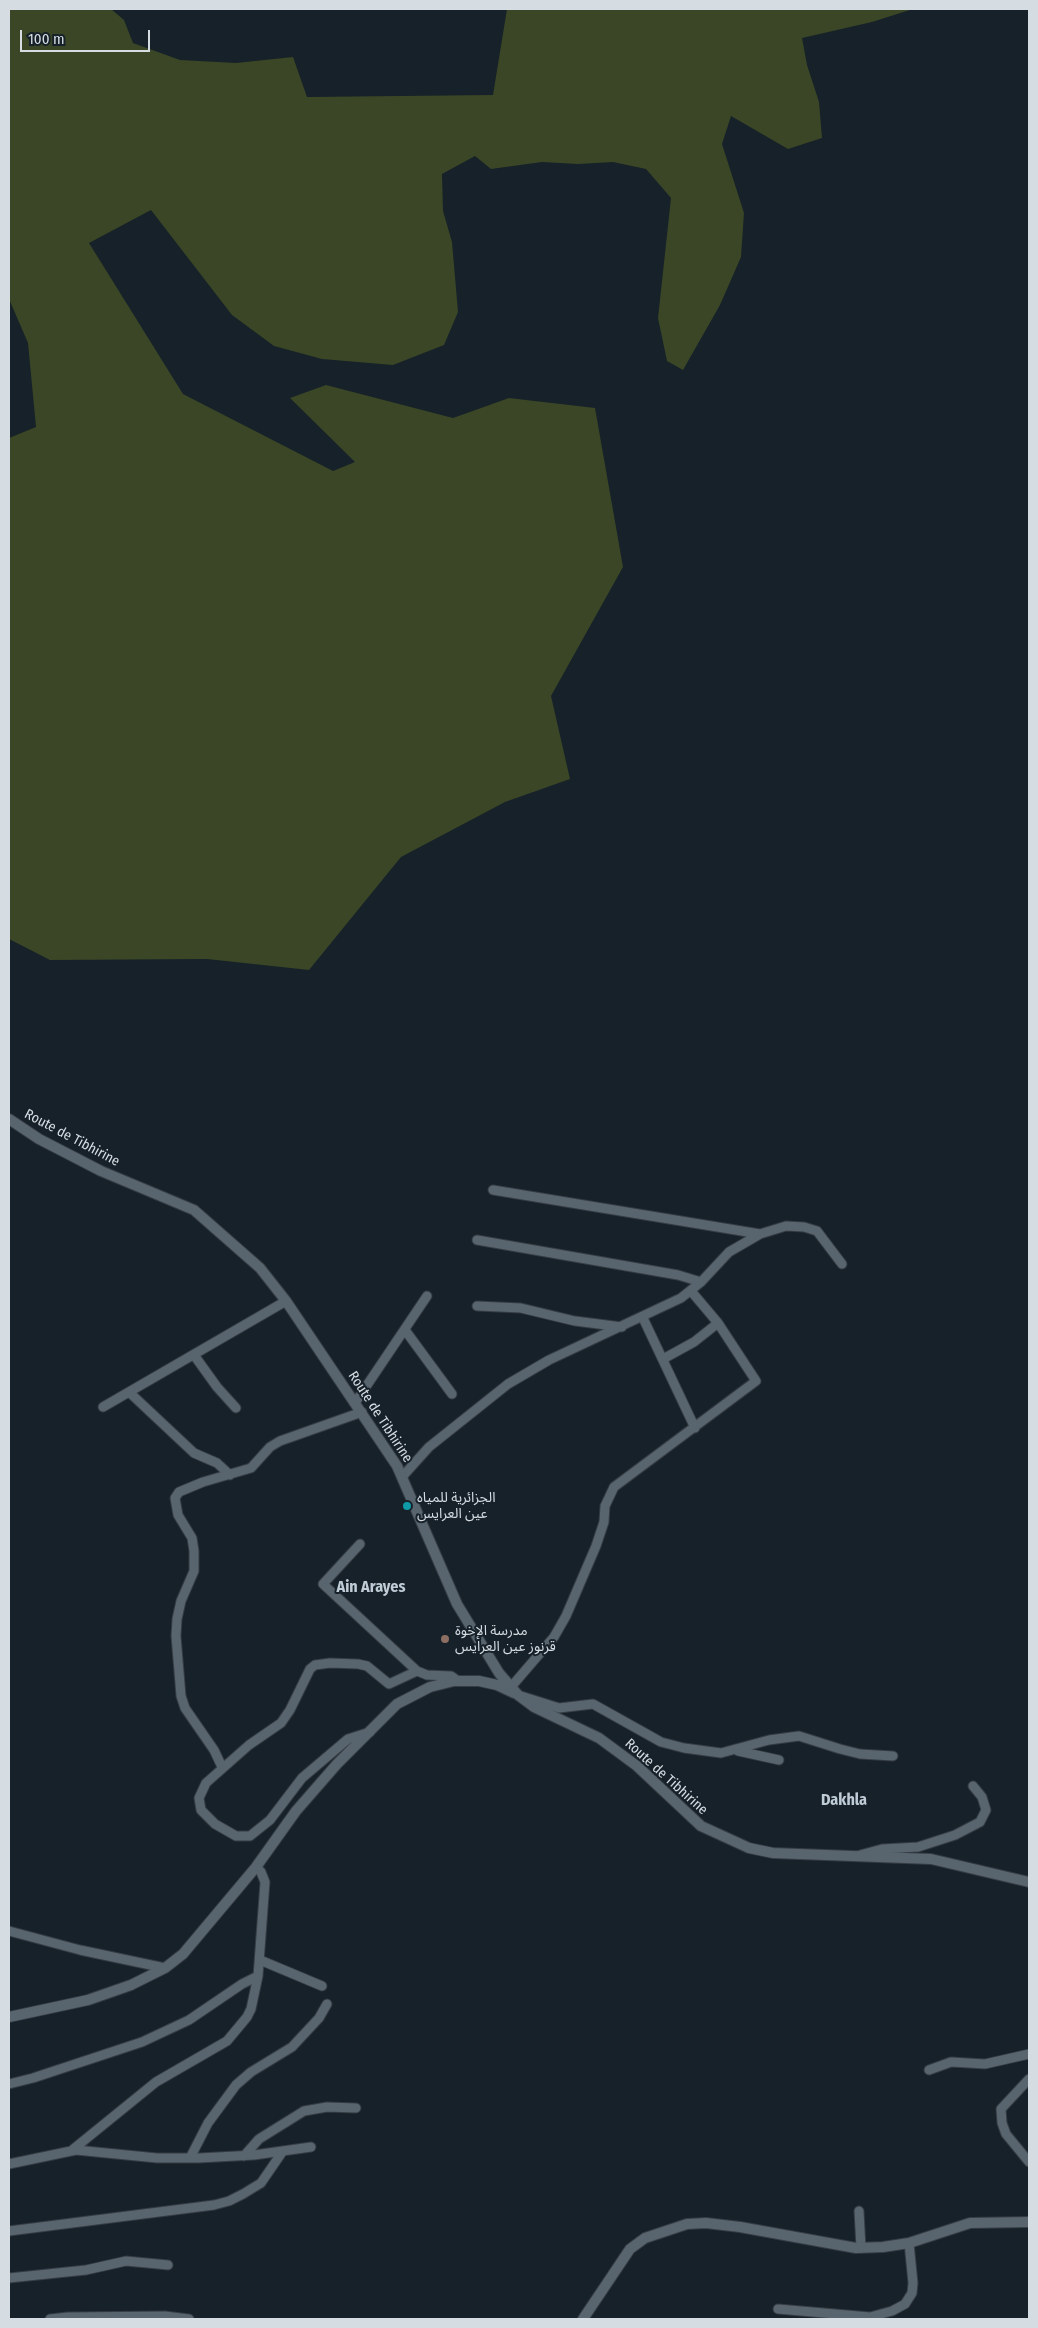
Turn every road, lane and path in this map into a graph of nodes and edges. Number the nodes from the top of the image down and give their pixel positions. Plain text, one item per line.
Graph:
1 (9, 1119) edge
2 (493, 1190) dead end
3 (760, 1234) junction
4 (477, 1240) dead end
5 (842, 1264) dead end
6 (701, 1282) junction
7 (691, 1291) junction
8 (427, 1296) dead end
9 (286, 1301) junction
10 (477, 1306) dead end
11 (643, 1318) junction
12 (718, 1323) junction
13 (624, 1327) junction
14 (405, 1330) junction
15 (194, 1355) junction
16 (663, 1359) junction
17 (129, 1392) junction
18 (452, 1394) dead end
19 (355, 1403) junction
20 (103, 1407) dead end
21 (236, 1408) dead end
22 (362, 1412) junction
23 (695, 1428) junction
24 (230, 1474) junction
25 (402, 1477) junction
26 (360, 1544) dead end
27 (417, 1671) junction
28 (458, 1682) junction
29 (510, 1687) junction
30 (518, 1695) junction
31 (370, 1732) junction
32 (734, 1750) junction
33 (893, 1756) dead end
34 (780, 1760) dead end
35 (222, 1767) junction
36 (973, 1786) dead end
37 (855, 1856) junction
38 (256, 1866) junction
39 (1029, 1882) edge
40 (9, 1931) edge
41 (260, 1960) junction
42 (165, 1968) junction
43 (258, 1976) junction
44 (322, 1986) dead end
45 (327, 2004) dead end
46 (9, 2017) edge
47 (1029, 2054) edge
48 (929, 2070) dead end
49 (1029, 2079) edge
50 (9, 2084) edge
51 (356, 2108) dead end
52 (311, 2147) dead end
53 (71, 2150) junction
54 (283, 2151) junction
55 (244, 2156) junction
56 (190, 2158) junction
57 (1029, 2162) edge
58 (9, 2164) edge
59 (859, 2211) dead end
60 (1029, 2222) edge
61 (9, 2230) edge
62 (909, 2243) junction
63 (861, 2248) junction
64 (168, 2265) dead end
65 (9, 2278) edge
66 (778, 2309) dead end
67 (50, 2319) edge
68 (189, 2319) edge
69 (583, 2319) edge

1 - 9 street, Route de Tibhirine
2 - 3 street
3 - 5 street
3 - 6 street
4 - 6 street
6 - 7 street
7 - 11 street
7 - 12 street
8 - 14 street
9 - 15 street
9 - 19 street, Route de Tibhirine
10 - 13 street
11 - 13 street
11 - 16 street
12 - 16 street
12 - 23 street
13 - 25 street
14 - 18 street
14 - 19 street
15 - 17 street
15 - 21 street
16 - 23 street
17 - 20 street
17 - 24 street
19 - 22 street, Route de Tibhirine
22 - 24 street
22 - 25 street, Route de Tibhirine
23 - 29 street
24 - 35 street
25 - 29 street, Route de Tibhirine
26 - 27 street
27 - 28 street
27 - 35 street
28 - 30 street
28 - 31 street
29 - 30 street, Route de Tibhirine
30 - 32 street
30 - 37 street, Route de Tibhirine
31 - 35 street
31 - 38 street
32 - 33 street
32 - 34 street
36 - 37 street
37 - 39 street, Route de Tibhirine
38 - 41 street
38 - 42 street
40 - 42 street
41 - 43 street
41 - 44 street
42 - 46 street
43 - 50 street
43 - 53 street
45 - 56 street
47 - 48 street
49 - 57 street
51 - 55 street
52 - 54 street
53 - 56 street
53 - 58 street
54 - 55 street
54 - 61 street
55 - 56 street
59 - 63 street
60 - 62 street
62 - 63 street
62 - 66 street
63 - 69 street
64 - 65 street
67 - 68 street

